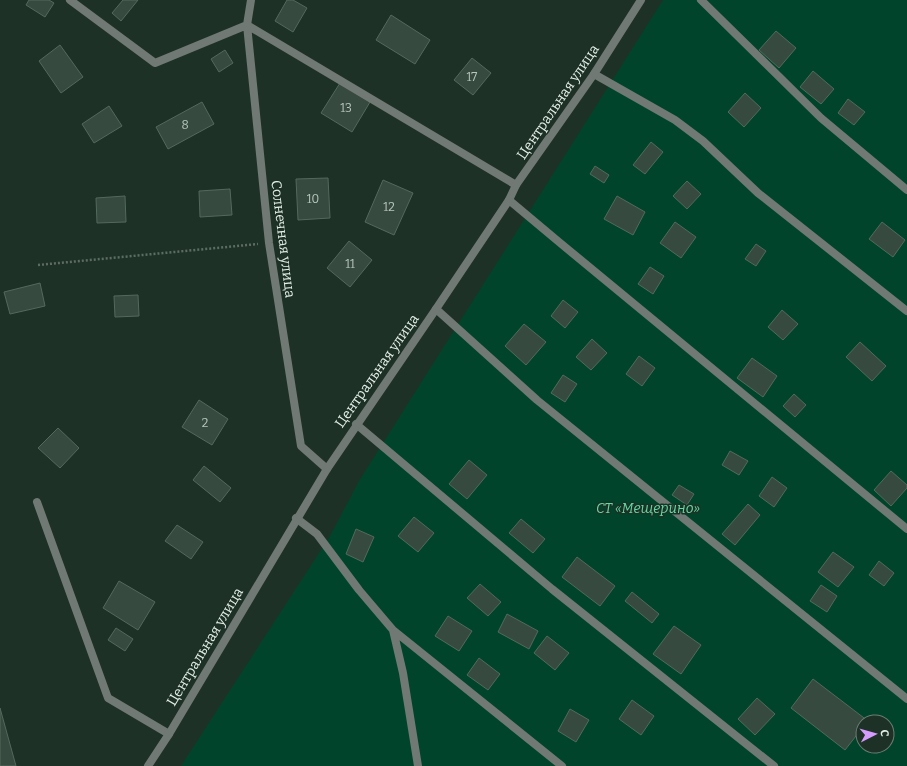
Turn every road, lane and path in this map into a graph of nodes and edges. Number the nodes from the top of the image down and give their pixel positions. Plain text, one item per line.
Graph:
1 (70, 0) edge
2 (251, 0) edge
3 (641, 0) edge
4 (701, 0) edge
5 (247, 25) junction
6 (594, 74) junction
7 (516, 185) junction
8 (907, 190) edge
9 (509, 200) junction
10 (269, 243) junction
11 (38, 265) dead end
12 (436, 309) junction
13 (907, 311) edge
14 (356, 424) junction
15 (327, 469) junction
16 (37, 502) dead end
17 (296, 518) junction
18 (907, 529) edge
19 (393, 630) junction
20 (907, 699) edge
21 (169, 734) junction
22 (148, 766) edge
23 (418, 766) edge
24 (562, 766) edge
25 (774, 766) edge

1 - 5 street
2 - 5 street, Солнечная улица
3 - 6 street, Центральная улица
4 - 8 street
5 - 7 street
5 - 10 street, Солнечная улица
6 - 7 street, Центральная улица
6 - 13 street
7 - 9 street, Центральная улица
9 - 12 street, Центральная улица
9 - 18 street
10 - 11 path
10 - 15 street, Солнечная улица
12 - 14 street, Центральная улица
12 - 20 street
14 - 15 street, Центральная улица
14 - 25 street
15 - 17 street, Центральная улица
16 - 21 street
17 - 19 street
17 - 21 street, Центральная улица
19 - 23 street
19 - 24 street
21 - 22 street, Центральная улица

